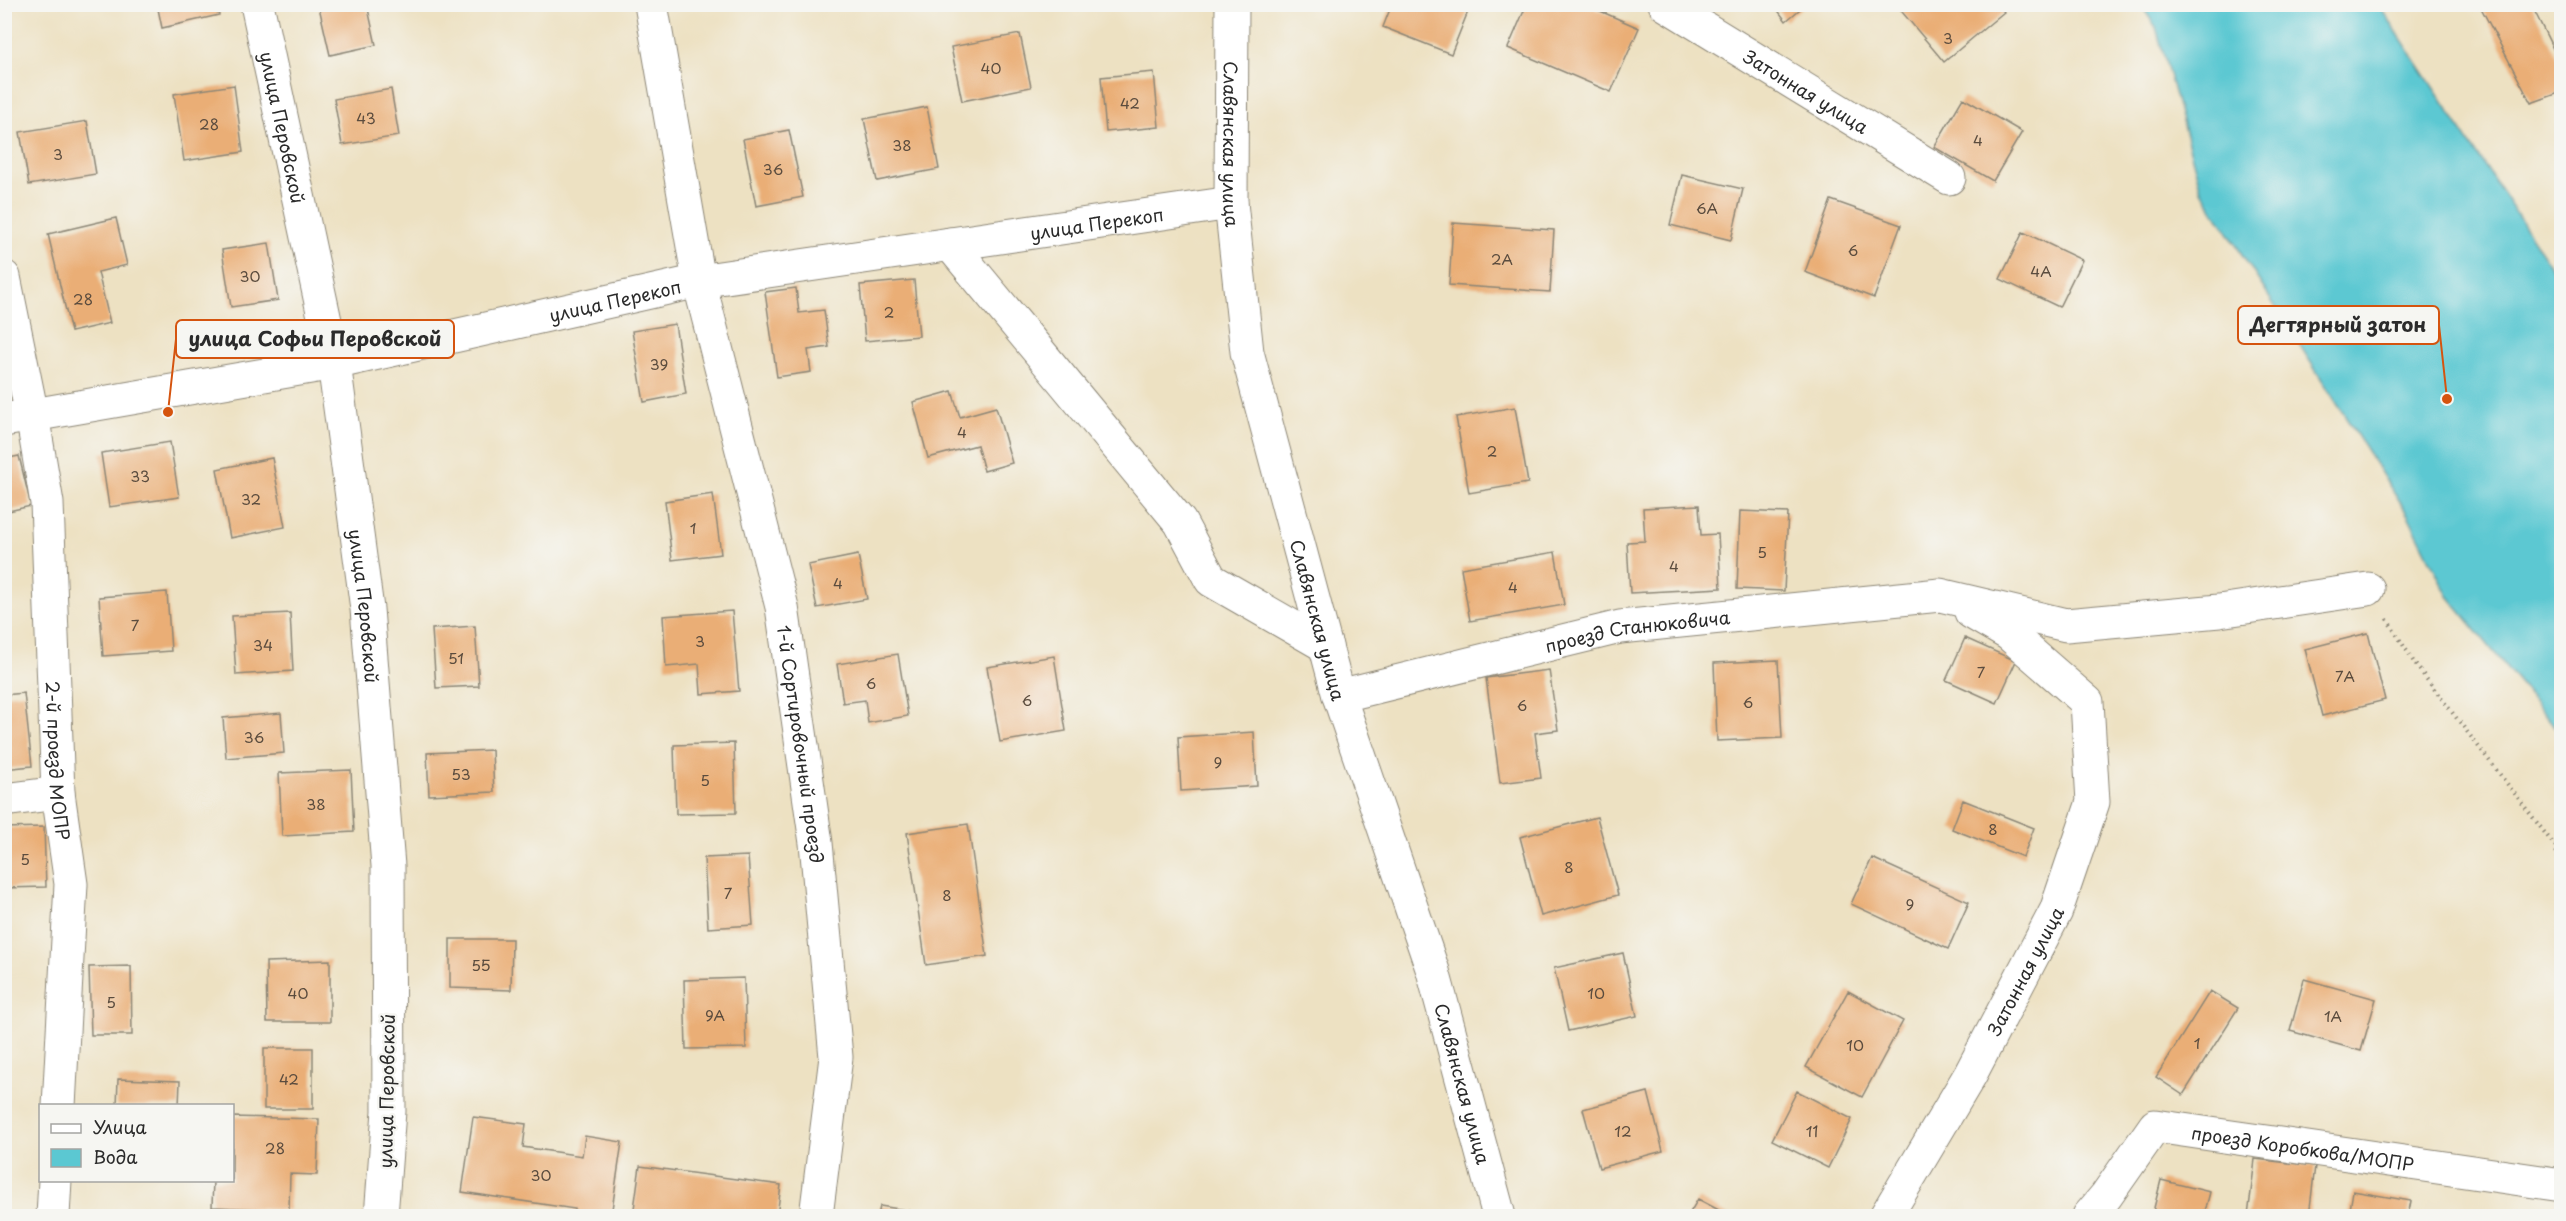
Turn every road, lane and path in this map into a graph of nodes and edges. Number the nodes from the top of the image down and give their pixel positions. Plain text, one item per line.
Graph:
1 (257, 4) edge
2 (651, 4) edge
3 (1232, 4) edge
4 (1665, 4) edge
5 (1949, 178) dead end
6 (1231, 203) junction
7 (950, 244) junction
8 (4, 277) edge
9 (699, 282) junction
10 (334, 363) junction
11 (18, 418) edge
12 (2368, 589) joint
13 (1940, 594) junction
14 (1326, 646) junction
15 (1339, 696) junction
16 (58, 793) junction
17 (4, 800) edge
18 (2562, 844) edge
19 (2555, 846) junction
20 (2562, 874) edge
21 (59, 1104) edge
22 (55, 1182) edge
23 (2562, 1185) edge
24 (53, 1216) edge
25 (381, 1216) edge
26 (816, 1216) edge
27 (1499, 1216) edge
28 (1886, 1216) edge
29 (2089, 1216) edge

1 - 10 street, улица Перовской
2 - 9 street, 1-й Сортировочный проезд
3 - 6 street, Славянская улица
4 - 5 street, Затонная улица
6 - 7 street, улица Перекоп
6 - 14 street, Славянская улица
7 - 9 street, улица Перекоп
7 - 14 street
8 - 11 street, 2-й проезд МОПР
9 - 10 street, улица Перекоп
9 - 26 street, 1-й Сортировочный проезд
10 - 11 street, улица Перекоп
10 - 25 street, улица Перовской
11 - 16 street, 2-й проезд МОПР
12 - 13 street, проезд Станюковича
12 - 19 path
13 - 15 street, проезд Станюковича
13 - 28 street, Затонная улица
14 - 15 street, Славянская улица
15 - 27 street, Славянская улица
16 - 17 street
16 - 21 street, 2-й проезд МОПР
18 - 19 path
19 - 20 path
22 - 24 street
23 - 29 street, проезд Коробкова/МОПР

